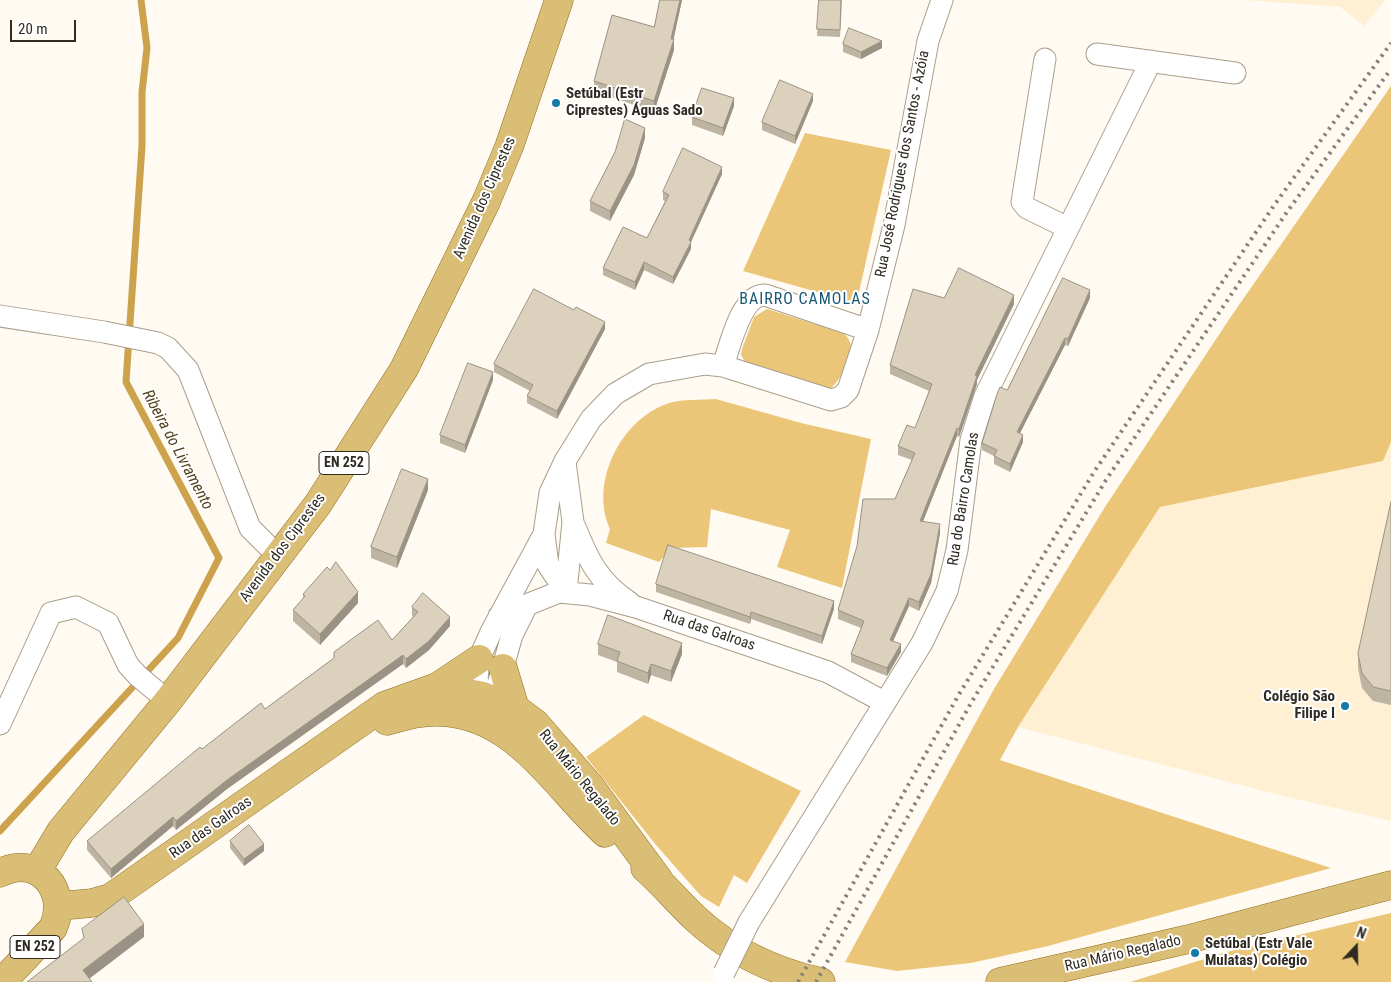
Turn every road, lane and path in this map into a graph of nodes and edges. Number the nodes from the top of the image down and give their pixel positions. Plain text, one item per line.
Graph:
1 (559, 0) edge
2 (942, 0) edge
3 (1097, 54) dead end
4 (1045, 59) dead end
5 (1151, 61) junction
6 (1235, 73) dead end
7 (1068, 228) junction
8 (0, 316) edge
9 (868, 330) junction
10 (723, 366) junction
11 (565, 461) junction
12 (573, 522) junction
13 (544, 534) junction
14 (278, 556) junction
15 (566, 592) junction
16 (528, 605) junction
17 (636, 607) junction
18 (499, 616) junction
19 (491, 664) junction
20 (436, 687) junction
21 (162, 696) junction
22 (884, 702) junction
23 (480, 707) junction
24 (515, 708) junction
25 (0, 724) edge
26 (354, 728) junction
27 (37, 871) junction
28 (0, 873) edge
29 (658, 880) junction
30 (1391, 885) edge
31 (59, 906) junction
32 (722, 977) edge
33 (2, 982) edge
34 (821, 982) edge
35 (1000, 982) edge

1 - 14 main road, Avenida dos Ciprestes / EN 252
2 - 9 street, Rua José Rodrigues dos Santos - Azóia
3 - 5 street
4 - 7 street
5 - 6 street
5 - 7 street, Rua do Bairro Camolas
7 - 22 street, Rua do Bairro Camolas
8 - 14 street
9 - 10 street
9 - 10 street, Rua José Rodrigues dos Santos - Azóia
10 - 11 street
11 - 12 street
11 - 13 street
12 - 15 street
12 - 17 street
13 - 15 street
13 - 18 street
14 - 21 main road, Avenida dos Ciprestes / EN 252
15 - 16 street, Rua das Galroas
15 - 17 street, Rua das Galroas
16 - 18 street, Rua das Galroas
16 - 19 street
17 - 22 street, Rua das Galroas
18 - 19 street
19 - 20 main road
19 - 23 street
19 - 24 main road
20 - 23 main road, Rua das Galroas
20 - 26 main road, Rua das Galroas
21 - 25 street
21 - 27 main road, Avenida dos Ciprestes / EN 252
22 - 32 street, Rua do Bairro Camolas, bridge
23 - 24 main road, Rua Mário Regalado
23 - 26 main road, Rua das Galroas
23 - 29 main road, Rua Mário Regalado
24 - 29 main road, Rua Mário Regalado
26 - 31 main road, Rua das Galroas
27 - 28 main road
27 - 31 main road
29 - 34 main road, Rua Mário Regalado
30 - 35 main road, Rua Mário Regalado
31 - 33 main road, EN 252

